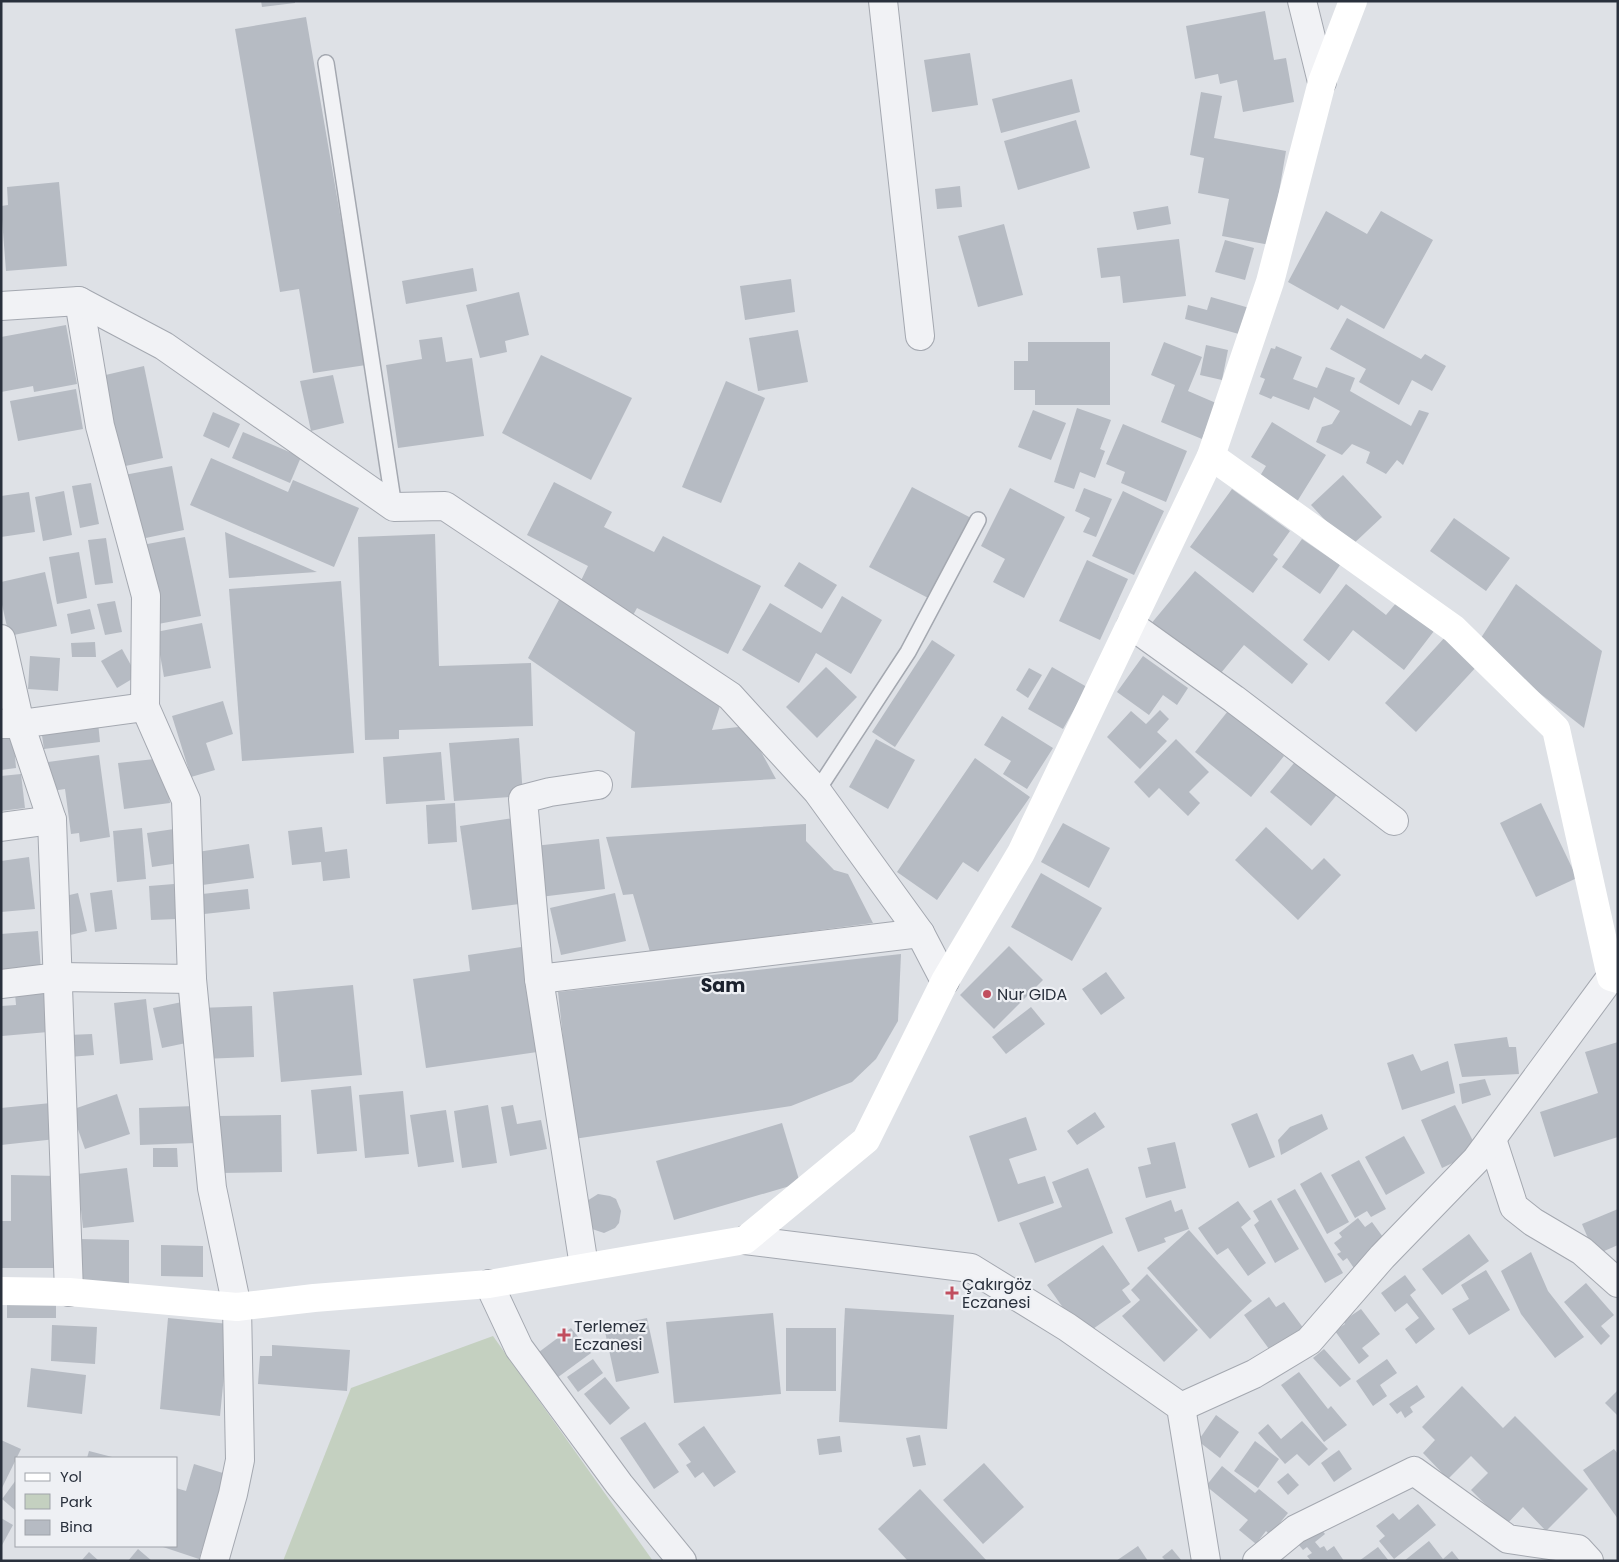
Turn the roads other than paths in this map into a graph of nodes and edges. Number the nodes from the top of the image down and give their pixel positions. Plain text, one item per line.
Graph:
1 (883, 1) edge
2 (1302, 1) edge
3 (1353, 1) edge
4 (326, 63) dead end
5 (1322, 82) junction
6 (79, 301) junction
7 (1, 306) edge
8 (920, 336) dead end
9 (1211, 456) junction
10 (394, 507) junction
11 (978, 520) dead end
12 (1131, 625) junction
13 (1, 639) edge
14 (145, 707) junction
15 (11, 724) edge
16 (598, 785) dead end
17 (817, 791) junction
18 (52, 820) junction
19 (1394, 821) dead end
20 (1, 827) edge
21 (920, 934) junction
22 (59, 977) junction
23 (1614, 978) edge
24 (192, 979) junction
25 (539, 979) junction
26 (945, 981) junction
27 (1, 984) edge
28 (1492, 1139) junction
29 (745, 1240) junction
30 (584, 1266) junction
31 (1618, 1283) edge
32 (489, 1284) junction
33 (1, 1291) edge
34 (69, 1292) junction
35 (237, 1307) junction
36 (1181, 1407) junction
37 (214, 1561) edge
38 (682, 1561) edge
39 (1206, 1561) edge
40 (1257, 1561) edge
41 (1589, 1561) edge

1 - 8 street
2 - 5 street
3 - 5 street
4 - 10 lane
5 - 9 street
6 - 7 street
6 - 10 street
6 - 14 street
9 - 12 street
9 - 23 street
10 - 17 street
11 - 17 lane
12 - 19 street
12 - 26 street
13 - 15 street
14 - 15 street
14 - 24 street
15 - 18 street
16 - 25 street
17 - 21 street
18 - 20 street
18 - 22 street
21 - 25 street
21 - 26 street
22 - 24 street
22 - 27 street
22 - 34 street
23 - 28 street
24 - 35 street
25 - 30 street
26 - 29 street
28 - 31 street
28 - 36 street
29 - 30 street
29 - 36 street
30 - 32 street
32 - 35 street
32 - 38 street
33 - 34 street
34 - 35 street
35 - 37 street
36 - 39 street
40 - 41 street

